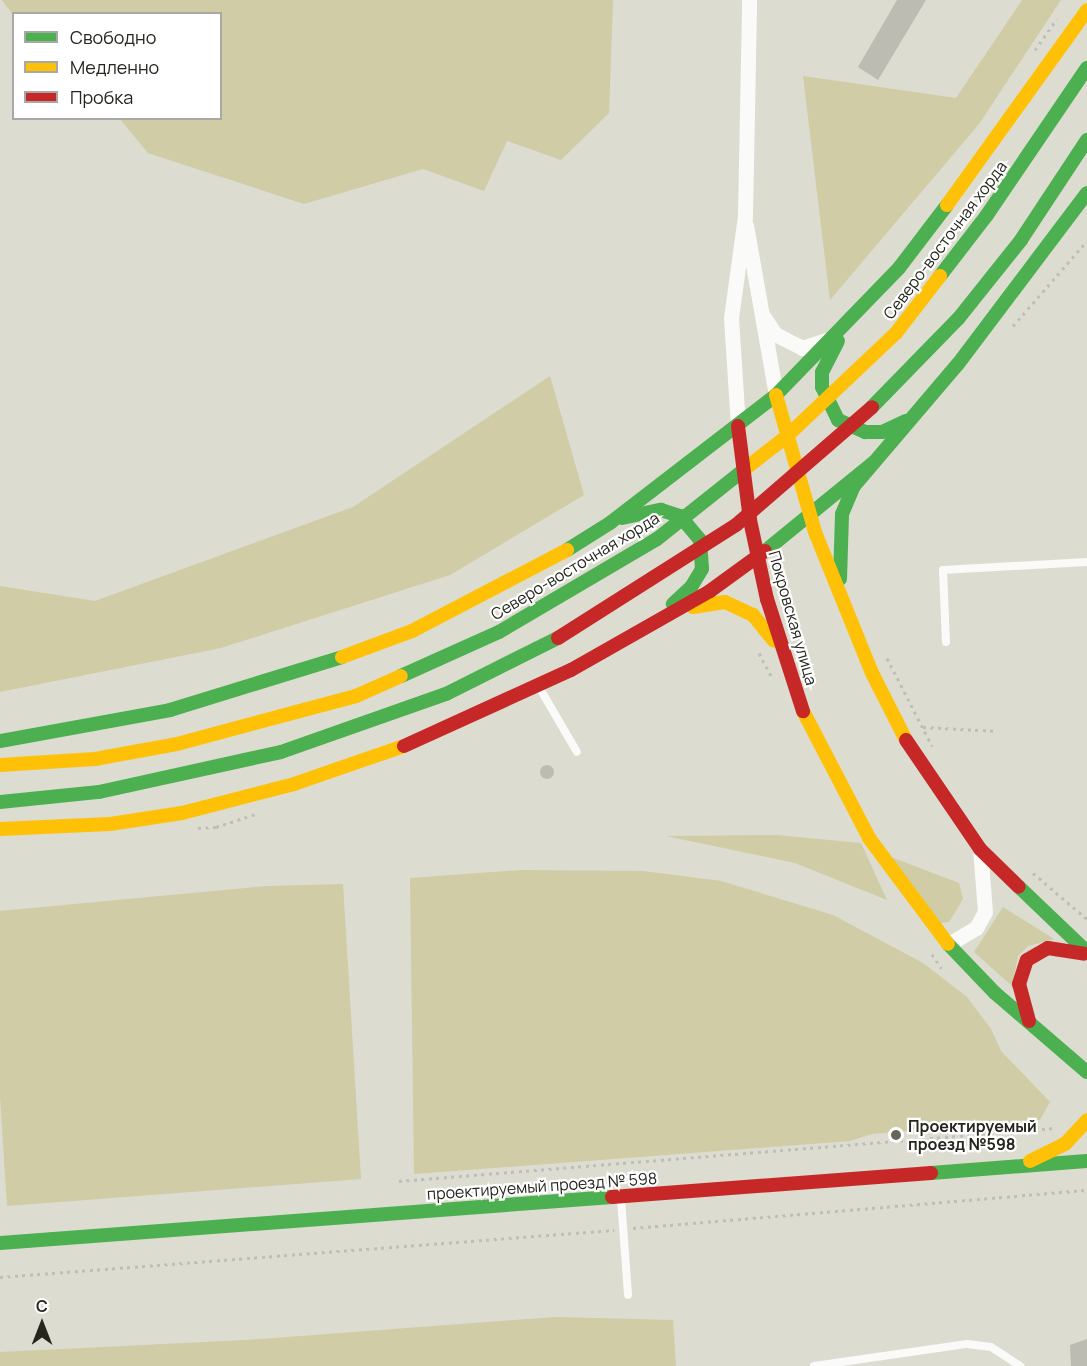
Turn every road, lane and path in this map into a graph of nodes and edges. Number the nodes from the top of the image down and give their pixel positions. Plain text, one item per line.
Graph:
1 (749, 0) edge
2 (1087, 10) edge
3 (1087, 68) edge
4 (1087, 140) edge
5 (1087, 193) edge
6 (745, 216) junction
7 (759, 309) junction
8 (850, 320) junction
9 (776, 395) junction
10 (930, 398) junction
11 (738, 426) junction
12 (874, 462) junction
13 (809, 516) junction
14 (610, 523) junction
15 (758, 557) junction
16 (1087, 562) edge
17 (843, 604) junction
18 (648, 626) junction
19 (946, 642) dead end
20 (882, 648) dead end
21 (784, 660) junction
22 (538, 686) junction
23 (922, 727) junction
24 (998, 731) dead end
25 (0, 741) edge
26 (577, 752) dead end
27 (936, 753) dead end
28 (0, 765) edge
29 (0, 802) edge
30 (0, 829) edge
31 (980, 849) junction
32 (1032, 872) dead end
33 (1087, 919) edge
34 (949, 944) junction
35 (1087, 954) edge
36 (1029, 1021) junction
37 (1085, 1073) edge
38 (1087, 1120) edge
39 (1059, 1128) dead end
40 (1087, 1161) edge
41 (1015, 1168) junction
42 (399, 1181) dead end
43 (1087, 1190) edge
44 (620, 1197) junction
45 (624, 1229) junction
46 (0, 1243) edge
47 (0, 1276) edge
48 (628, 1295) dead end
49 (814, 1366) edge
50 (1020, 1366) edge

1 - 6 street
2 - 8 main road
3 - 28 main road, Северо-восточная хорда
4 - 29 main road
5 - 10 main road
6 - 7 street
6 - 11 street
7 - 8 street
7 - 9 street
8 - 9 main road
8 - 10 main road
9 - 11 main road
9 - 13 main road
10 - 12 main road
11 - 14 main road
11 - 15 main road, Покровская улица
12 - 13 main road
12 - 17 main road
13 - 15 main road
13 - 17 main road
14 - 18 main road
14 - 25 main road
15 - 18 main road
15 - 21 main road, Покровская улица
16 - 19 lane
17 - 31 main road
18 - 21 main road
18 - 22 main road
20 - 23 path
21 - 34 main road, Покровская улица
22 - 26 lane
22 - 30 main road
23 - 24 path
23 - 27 path
31 - 34 street
31 - 35 main road
32 - 33 path
34 - 36 main road, Покровская улица
35 - 36 main road
36 - 37 main road
38 - 41 main road
39 - 42 path
40 - 41 main road, проектируемый проезд № 598
41 - 44 main road, проектируемый проезд № 598
43 - 45 path
44 - 45 lane
44 - 46 main road, проектируемый проезд № 598
45 - 47 path
45 - 48 lane
49 - 50 lane

